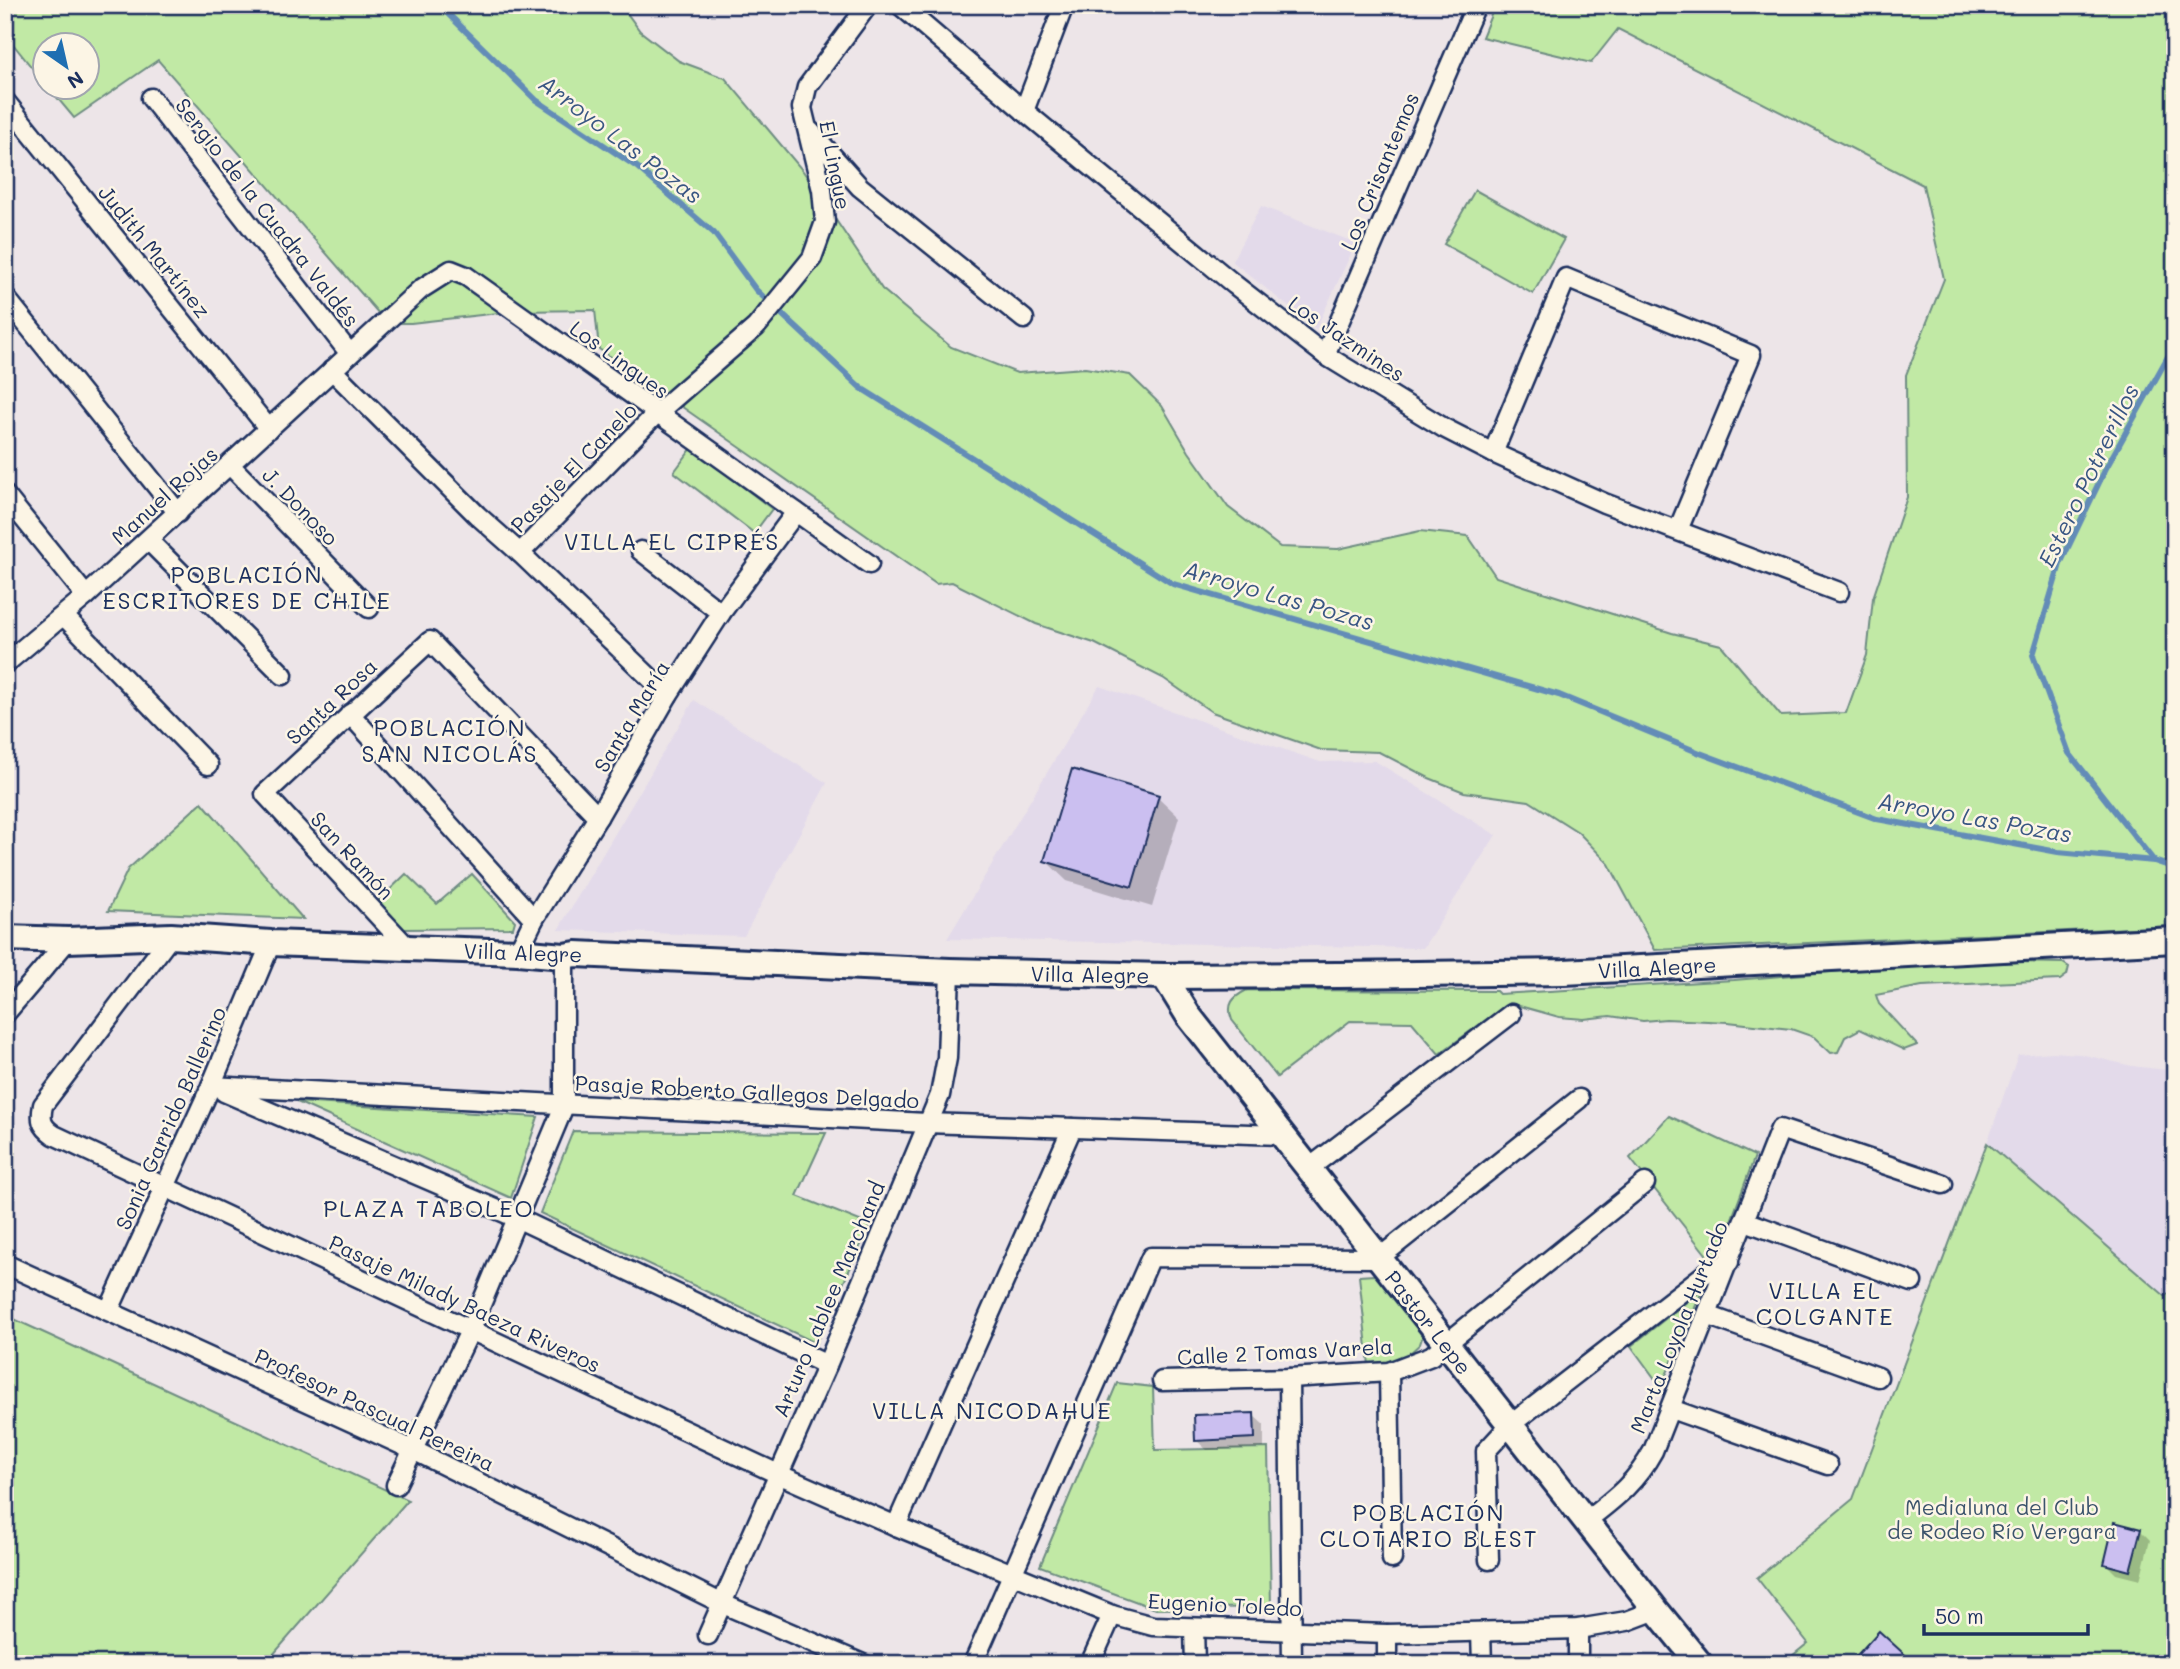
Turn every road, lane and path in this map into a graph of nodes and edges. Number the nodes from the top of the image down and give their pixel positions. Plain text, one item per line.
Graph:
1 (868, 5) edge
2 (900, 5) edge
3 (1064, 5) edge
4 (1476, 5) edge
5 (151, 98) dead end
6 (5, 102) edge
7 (1024, 111) junction
8 (807, 128) junction
9 (5, 297) edge
10 (1024, 320) dead end
11 (350, 354) junction
12 (1325, 355) junction
13 (332, 370) junction
14 (657, 413) junction
15 (270, 429) junction
16 (1493, 453) junction
17 (230, 465) junction
18 (5, 495) edge
19 (796, 512) junction
20 (178, 513) junction
21 (1678, 530) junction
22 (148, 540) junction
23 (641, 551) dead end
24 (520, 553) junction
25 (869, 564) dead end
26 (1839, 592) dead end
27 (86, 596) junction
28 (369, 608) dead end
29 (721, 613) junction
30 (64, 616) junction
31 (6, 667) edge
32 (283, 675) dead end
33 (668, 695) junction
34 (350, 714) junction
35 (208, 765) dead end
36 (265, 794) joint
37 (598, 817) junction
38 (534, 919) junction
39 (171, 936) junction
40 (5, 938) edge
41 (68, 940) junction
42 (2175, 940) edge
43 (271, 943) junction
44 (408, 948) junction
45 (518, 952) junction
46 (564, 956) junction
47 (950, 971) junction
48 (1164, 976) junction
49 (5, 1014) edge
50 (1511, 1014) dead end
51 (211, 1086) junction
52 (1579, 1099) dead end
53 (564, 1106) junction
54 (926, 1122) junction
55 (1072, 1128) junction
56 (1282, 1135) junction
57 (1308, 1169) junction
58 (1645, 1183) dead end
59 (1943, 1184) dead end
60 (165, 1187) junction
61 (519, 1219) junction
62 (1745, 1221) junction
63 (1379, 1258) junction
64 (1728, 1262) junction
65 (5, 1264) edge
66 (1912, 1282) dead end
67 (109, 1310) junction
68 (1707, 1315) junction
69 (470, 1331) junction
70 (1446, 1343) junction
71 (827, 1365) junction
72 (1389, 1372) junction
73 (1878, 1377) dead end
74 (1289, 1378) junction
75 (1162, 1381) dead end
76 (1671, 1409) junction
77 (1510, 1425) junction
78 (413, 1450) junction
79 (1828, 1465) dead end
80 (778, 1474) junction
81 (396, 1485) dead end
82 (1586, 1521) junction
83 (896, 1526) junction
84 (1392, 1559) dead end
85 (1489, 1560) dead end
86 (1014, 1574) junction
87 (723, 1604) junction
88 (1656, 1610) junction
89 (1112, 1615) junction
90 (1194, 1628) junction
91 (1578, 1629) junction
92 (1292, 1630) junction
93 (1481, 1632) junction
94 (1387, 1634) junction
95 (708, 1635) dead end
96 (863, 1664) edge
97 (973, 1664) edge
98 (1090, 1664) edge
99 (1195, 1664) edge
100 (1292, 1664) edge
101 (1387, 1664) edge
102 (1482, 1664) edge
103 (1578, 1664) edge
104 (1700, 1664) edge

1 - 8 street, El Lingue
2 - 7 street, Los Jazmines
3 - 7 street
4 - 12 street, Los Crisantemos
5 - 11 street, Sergio de la Cuadra Valdés
6 - 15 street, Judith Martínez
7 - 12 street, Los Jazmines
8 - 10 street
8 - 14 street, El Lingue
9 - 20 street
11 - 13 street, Manuel Rojas
11 - 14 street, Los Lingues
12 - 16 street, Los Jazmines
13 - 15 street, Manuel Rojas
13 - 24 street
14 - 19 street, Los Lingues
14 - 24 street, Pasaje El Canelo
15 - 17 street, Manuel Rojas
16 - 21 street, Los Jazmines
16 - 21 street
17 - 20 street, Manuel Rojas
17 - 28 street, J. Donoso
18 - 27 street
19 - 25 street, Los Lingues
19 - 29 street, Santa María
20 - 22 street, Manuel Rojas
21 - 26 street, Los Jazmines
22 - 27 street, Manuel Rojas
22 - 32 street
23 - 29 street
24 - 33 street
27 - 30 street, Manuel Rojas
29 - 33 street, Santa María
30 - 31 street, Manuel Rojas
30 - 35 street
33 - 37 street, Santa María
34 - 36 street, Santa Rosa
34 - 37 street, Santa Rosa
34 - 38 street
36 - 44 street, San Ramón
37 - 38 street, Santa María
38 - 45 street, Santa María
39 - 41 main road, Villa Alegre
39 - 43 main road, Villa Alegre
39 - 60 street, Pasaje Milady Baeza Riveros
40 - 41 main road, Villa Alegre
41 - 49 street
42 - 48 main road, Villa Alegre
43 - 44 main road, Villa Alegre
43 - 51 street, Sonia Garrido Ballerino
44 - 45 main road, Villa Alegre
45 - 46 main road, Villa Alegre
46 - 47 main road, Villa Alegre
46 - 53 street
47 - 48 main road, Villa Alegre
47 - 54 street, Arturo Lablee Marchand
48 - 56 main road, Pastor Lepe
50 - 57 street
51 - 53 street, Pasaje Roberto Gallegos Delgado
51 - 60 street, Sonia Garrido Ballerino
51 - 61 street
52 - 63 street
53 - 54 street, Pasaje Roberto Gallegos Delgado
53 - 61 street
54 - 55 street, Pasaje Roberto Gallegos Delgado
54 - 71 street, Arturo Lablee Marchand
55 - 56 street, Pasaje Roberto Gallegos Delgado
55 - 83 street
56 - 57 main road, Pastor Lepe
57 - 63 main road, Pastor Lepe
58 - 70 street, Calle 2 Tomas Varela
59 - 62 street, Marta Loyola Hurtado
60 - 67 street, Sonia Garrido Ballerino
60 - 69 street, Pasaje Milady Baeza Riveros
61 - 69 street
61 - 71 street
62 - 64 street, Marta Loyola Hurtado
62 - 66 street
63 - 70 main road, Pastor Lepe
63 - 86 street
64 - 68 street, Marta Loyola Hurtado
64 - 77 street
65 - 67 street, Profesor Pascual Pereira
67 - 78 street, Profesor Pascual Pereira
68 - 73 street
68 - 76 street, Marta Loyola Hurtado
69 - 78 street
69 - 80 street, Pasaje Milady Baeza Riveros
70 - 72 street, Calle 2 Tomas Varela
70 - 77 main road, Pastor Lepe
71 - 80 street, Arturo Lablee Marchand
72 - 74 street, Calle 2 Tomas Varela
72 - 84 street
74 - 75 street, Calle 2 Tomas Varela
74 - 92 street
76 - 79 street
76 - 82 street, Marta Loyola Hurtado
77 - 82 main road, Pastor Lepe
77 - 85 street
78 - 81 street
78 - 87 street, Profesor Pascual Pereira
80 - 83 street, Eugenio Toledo
80 - 87 street, Arturo Lablee Marchand
82 - 88 main road, Pastor Lepe
83 - 86 street, Eugenio Toledo
86 - 89 street, Eugenio Toledo
86 - 97 street
87 - 95 street, Arturo Lablee Marchand
87 - 96 street, Profesor Pascual Pereira
88 - 91 street, Eugenio Toledo
88 - 104 main road, Pastor Lepe
89 - 90 street, Eugenio Toledo
89 - 98 street
90 - 92 street, Eugenio Toledo
90 - 99 street
91 - 93 street, Eugenio Toledo
91 - 103 street
92 - 94 street, Eugenio Toledo
92 - 100 street
93 - 94 street, Eugenio Toledo
93 - 102 street
94 - 101 street

